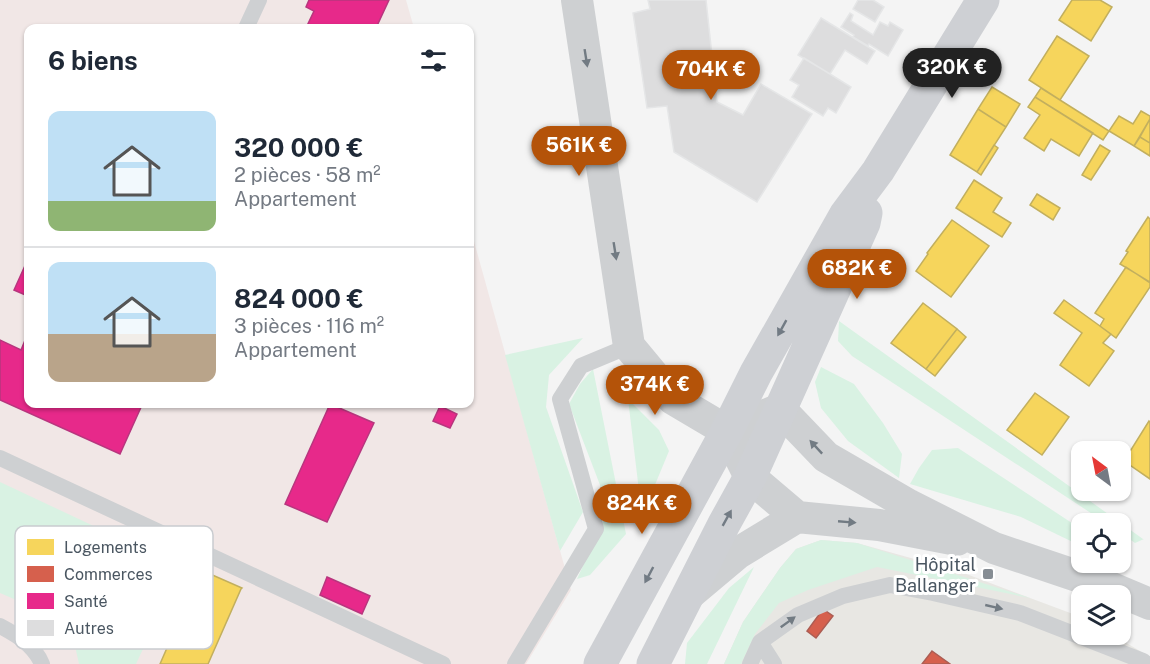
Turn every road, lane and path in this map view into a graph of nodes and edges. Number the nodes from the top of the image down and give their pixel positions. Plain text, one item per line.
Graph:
1 (259, 0) edge
2 (577, 0) edge
3 (983, 0) edge
4 (248, 24) edge
5 (878, 171) junction
6 (629, 346) junction
7 (780, 409) junction
8 (727, 431) junction
9 (0, 458) edge
10 (750, 477) junction
11 (796, 517) junction
12 (146, 526) edge
13 (994, 548) junction
14 (213, 557) edge
15 (687, 596) junction
16 (1150, 604) edge
17 (0, 626) edge
18 (15, 634) edge
19 (760, 642) junction
20 (33, 649) edge
21 (42, 664) edge
22 (443, 664) edge
23 (515, 664) edge
24 (600, 664) edge
25 (652, 664) edge
26 (750, 664) edge
27 (774, 664) edge
28 (1147, 664) edge

1 - 4 lane
2 -> 6 street
3 - 5 main road
5 - 7 main road
5 -> 8 main road
6 - 8 street
6 - 23 lane
7 - 8 street
7 - 10 main road
13 -> 7 street
8 - 10 street
8 -> 24 main road
9 - 12 lane
10 - 11 street
15 -> 10 main road
11 -> 13 street
11 - 15 street
13 - 16 street
14 - 22 lane
15 - 25 main road
17 - 18 lane
19 - 26 lane
19 - 27 lane
19 -> 28 lane
20 - 21 lane

